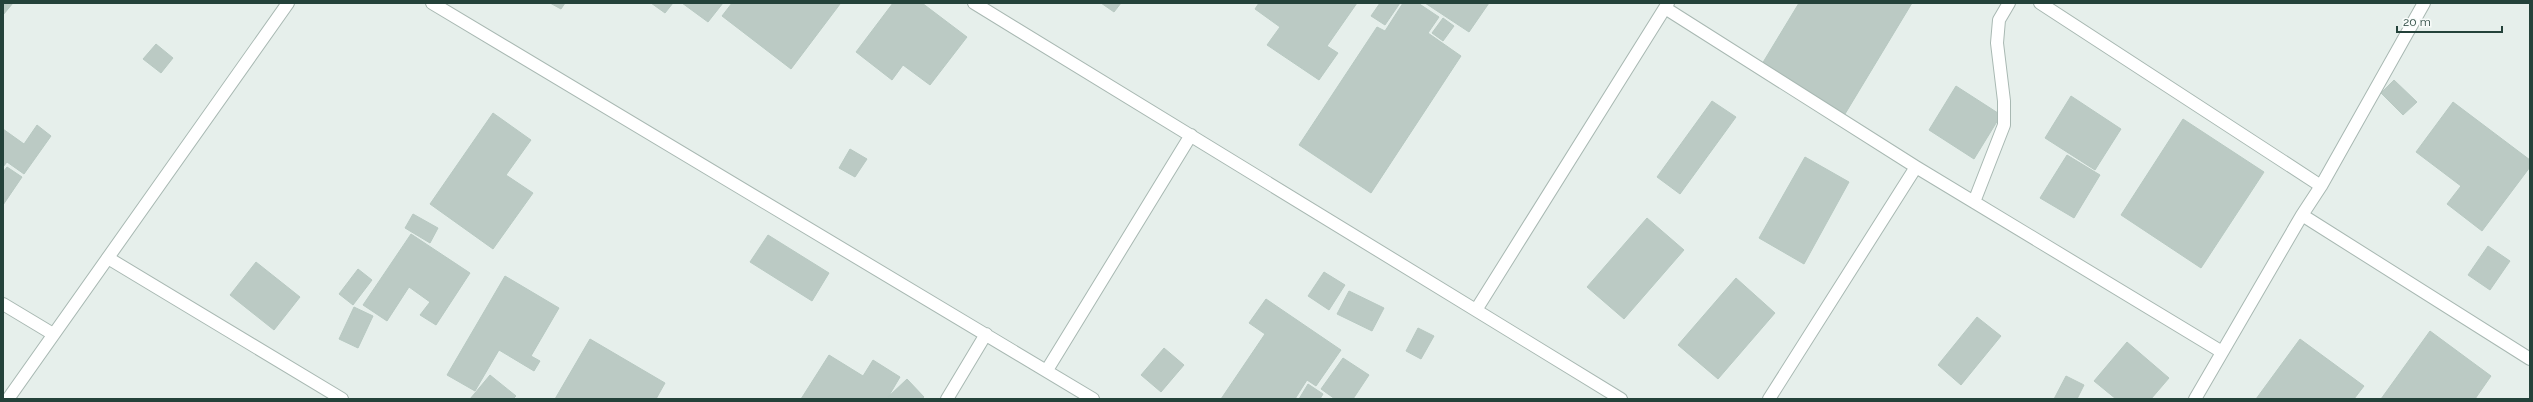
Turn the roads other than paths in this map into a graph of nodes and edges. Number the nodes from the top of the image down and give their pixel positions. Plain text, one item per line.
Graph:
1 (288, 3) edge
2 (432, 3) edge
3 (974, 3) edge
4 (2009, 3) edge
5 (2040, 3) edge
6 (2424, 3) edge
7 (1666, 5) edge
8 (1191, 135) junction
9 (1916, 167) junction
10 (2321, 186) junction
11 (1974, 202) junction
12 (2302, 215) junction
13 (108, 258) junction
14 (3, 304) edge
15 (1476, 310) junction
16 (53, 334) junction
17 (986, 334) junction
18 (2222, 352) junction
19 (2530, 359) edge
20 (1047, 370) junction
21 (8, 399) edge
22 (342, 399) edge
23 (947, 399) edge
24 (1093, 399) edge
25 (1621, 399) edge
26 (1769, 399) edge
27 (2195, 399) edge

1 - 13 street
2 - 17 street
3 - 8 street
4 - 11 street
5 - 10 street
6 - 10 street
7 - 9 street
7 - 15 street
8 - 15 street
8 - 20 street
9 - 11 street
9 - 26 street
10 - 12 street
11 - 18 street
12 - 18 street
12 - 19 street
13 - 16 street
13 - 22 street
14 - 16 street
15 - 25 street
16 - 21 street
17 - 20 street
17 - 23 street
18 - 27 street
20 - 24 street

